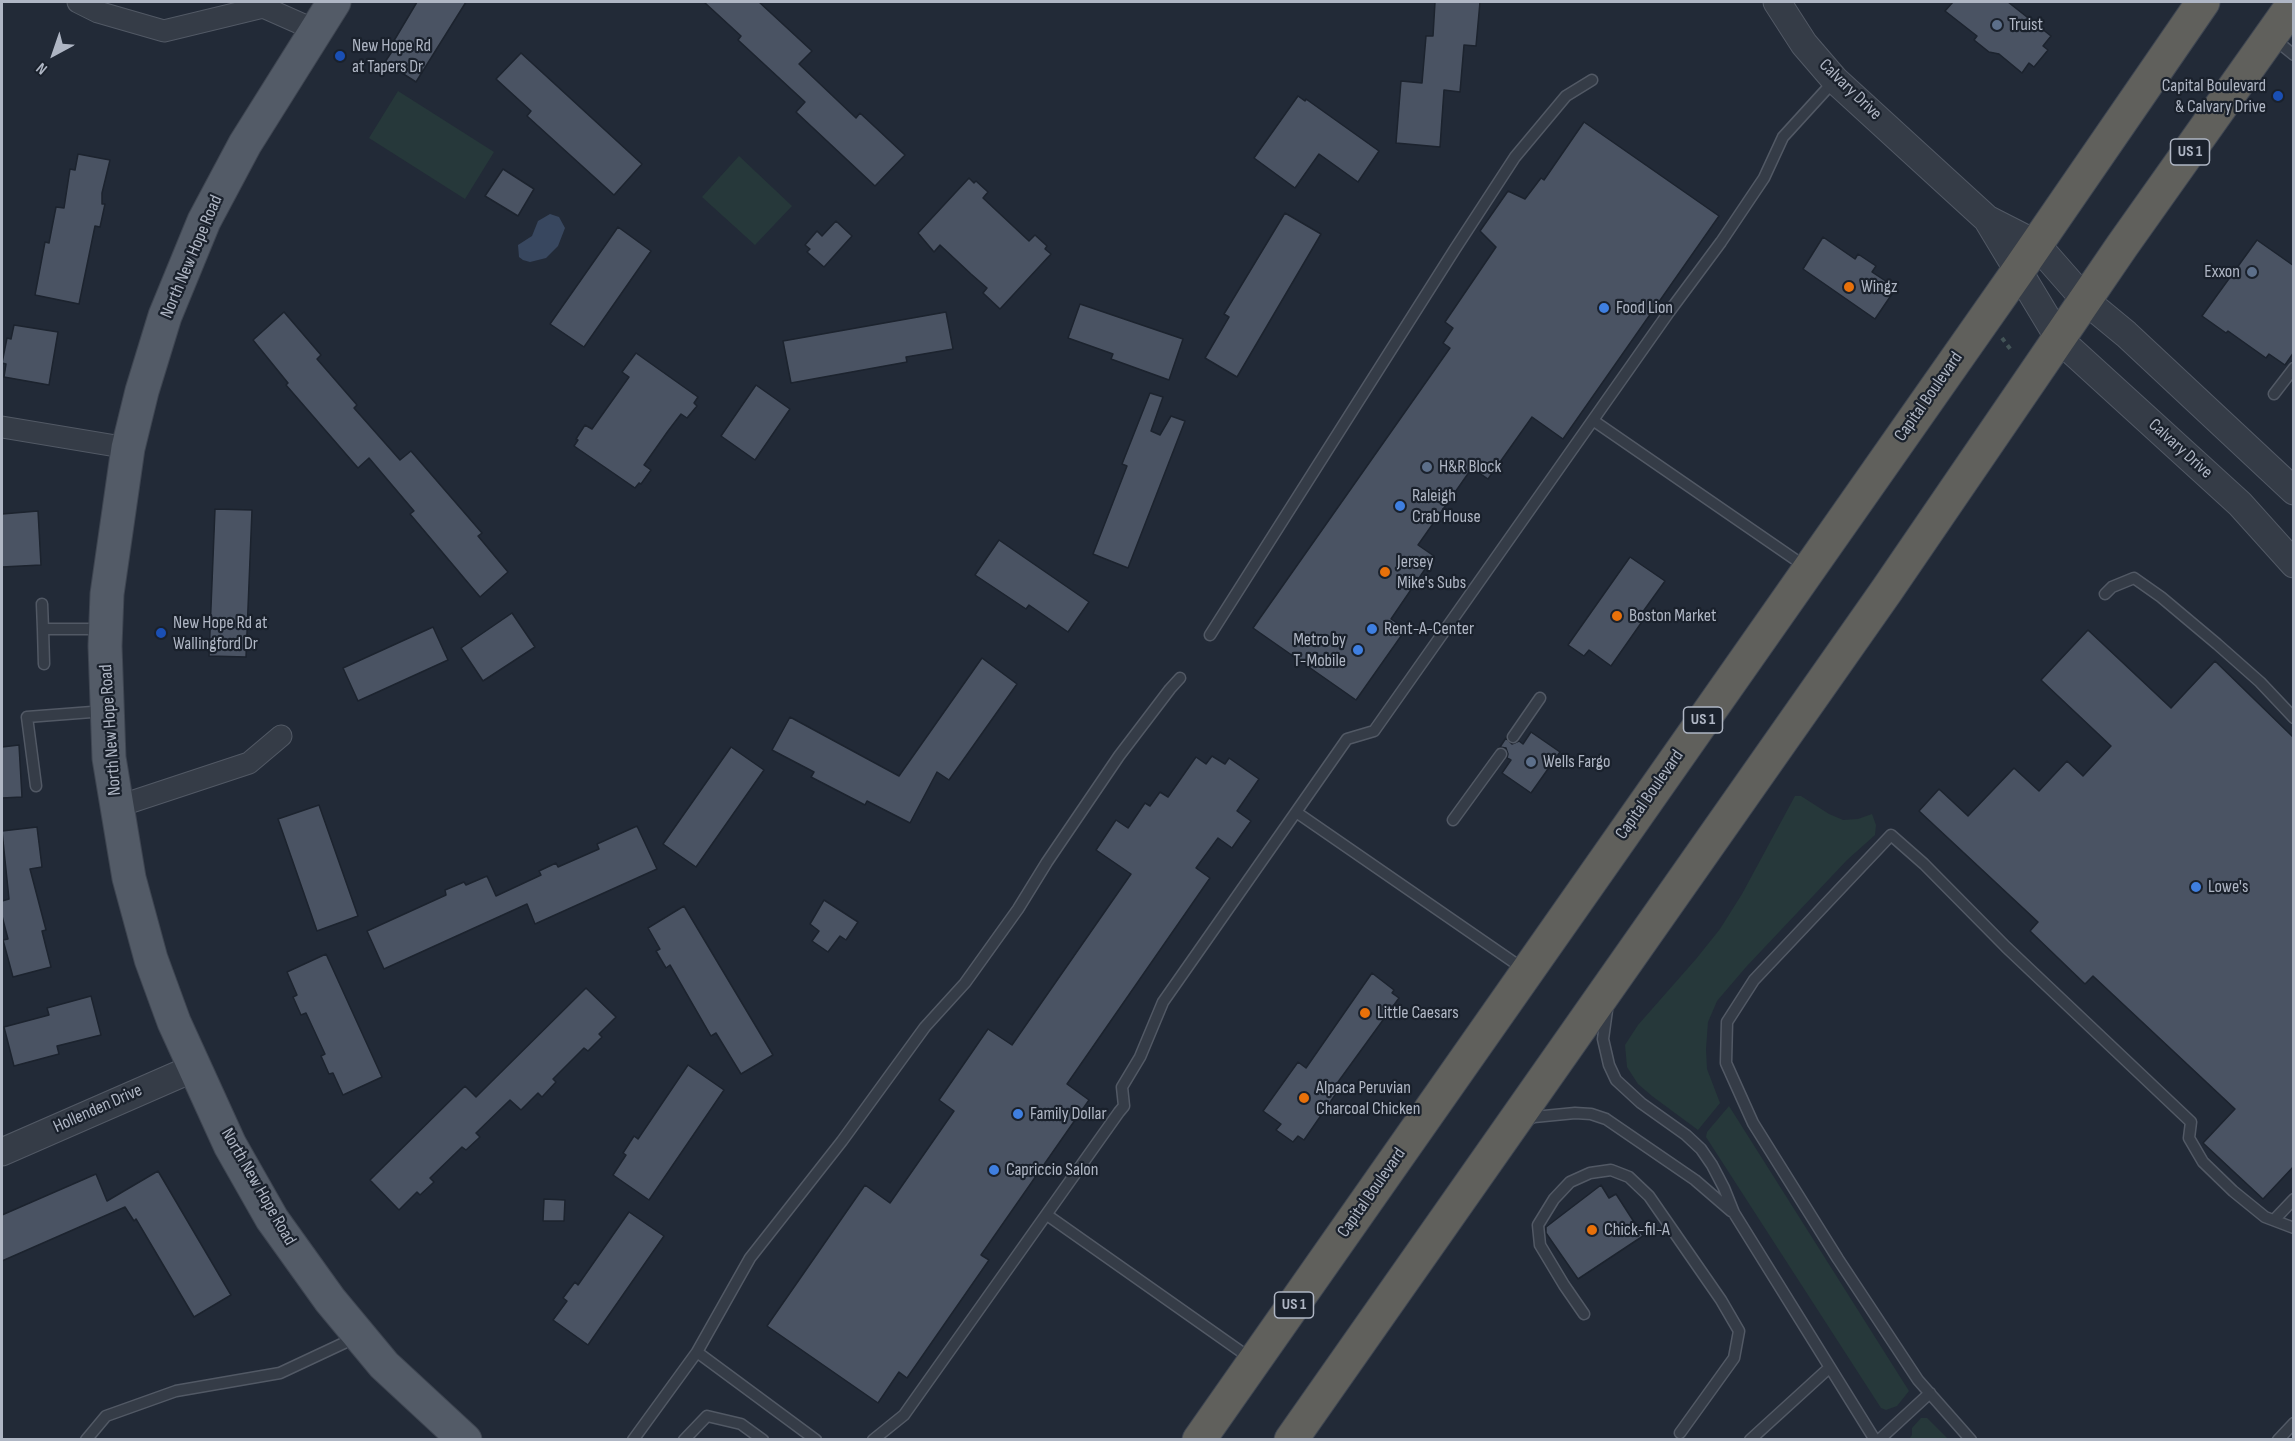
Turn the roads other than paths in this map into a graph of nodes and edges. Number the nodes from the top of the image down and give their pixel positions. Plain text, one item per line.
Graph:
1 (78, 2) edge
2 (334, 2) edge
3 (1778, 2) edge
4 (2203, 2) edge
5 (2294, 3) edge
6 (315, 30) junction
7 (2282, 46) edge
8 (1592, 80) dead end
9 (1835, 80) junction
10 (1987, 219) junction
11 (2036, 244) junction
12 (2018, 271) junction
13 (2086, 301) junction
14 (2060, 340) junction
15 (2294, 368) edge
16 (2274, 394) dead end
17 (1594, 420) junction
18 (2, 427) edge
19 (128, 448) junction
20 (2294, 491) edge
21 (2294, 564) edge
22 (1808, 569) junction
23 (2105, 594) dead end
24 (42, 604) dead end
25 (43, 629) junction
26 (106, 629) junction
27 (1210, 635) dead end
28 (44, 664) dead end
29 (1180, 678) dead end
30 (1540, 698) dead end
31 (108, 710) junction
32 (2294, 718) edge
33 (281, 736) dead end
34 (1513, 737) dead end
35 (1501, 754) dead end
36 (36, 786) dead end
37 (116, 807) junction
38 (1296, 812) junction
39 (1453, 820) dead end
40 (1528, 971) junction
41 (1613, 979) junction
42 (194, 1068) junction
43 (1504, 1133) junction
44 (2, 1152) edge
45 (2294, 1199) edge
46 (1734, 1213) junction
47 (1047, 1215) junction
48 (2274, 1220) junction
49 (2294, 1228) edge
50 (1584, 1314) dead end
51 (356, 1333) junction
52 (697, 1352) junction
53 (1253, 1360) junction
54 (1829, 1368) junction
55 (1930, 1393) junction
56 (2294, 1423) edge
57 (1680, 1433) dead end
58 (86, 1440) edge
59 (465, 1440) edge
60 (633, 1440) edge
61 (684, 1440) edge
62 (763, 1440) edge
63 (816, 1440) edge
64 (873, 1440) edge
65 (1199, 1440) edge
66 (1291, 1440) edge
67 (1750, 1440) edge
68 (1877, 1440) edge
69 (1971, 1440) edge
70 (2278, 1440) edge

1 - 6 street
2 - 6 main road, North New Hope Road
3 - 9 street, Calvary Drive
4 - 11 highway, Capital Boulevard / US 1
5 - 7 highway, US 1
6 - 19 main road, North New Hope Road
7 - 13 highway, US 1
8 - 27 lane
9 - 10 street, Calvary Drive
9 - 17 lane
10 - 11 street, Calvary Drive
10 - 12 street, Calvary Drive
11 - 12 highway, Capital Boulevard / US 1
11 - 13 street
12 - 14 street, Calvary Drive
12 - 22 highway, Capital Boulevard / US 1
13 - 14 highway, US 1
13 - 20 street
14 - 21 street, Calvary Drive
14 - 41 highway, US 1
15 - 16 lane
17 - 22 lane
17 - 38 lane
18 - 19 street
19 - 26 main road, North New Hope Road
22 - 40 highway, Capital Boulevard / US 1
23 - 32 lane
24 - 25 lane
25 - 26 lane
25 - 28 lane
26 - 31 main road, North New Hope Road
29 - 52 lane
30 - 34 lane
31 - 36 lane
31 - 37 main road, North New Hope Road
33 - 37 street
35 - 39 lane
37 - 42 main road, North New Hope Road
38 - 40 lane
38 - 47 lane
40 - 53 highway, Capital Boulevard / US 1
41 - 43 highway, US 1
41 - 46 lane
42 - 44 street, Hollenden Drive
42 - 51 main road, North New Hope Road
43 - 46 lane
43 - 66 highway, US 1
45 - 48 lane
46 - 54 lane
47 - 53 lane
47 - 64 lane
48 - 49 lane
48 - 55 lane
50 - 57 lane
51 - 58 lane
51 - 59 main road, North New Hope Road
52 - 60 lane
52 - 63 lane
53 - 65 highway, Capital Boulevard / US 1
54 - 67 lane
54 - 68 lane
55 - 68 lane
55 - 69 lane
56 - 70 lane
61 - 62 lane

